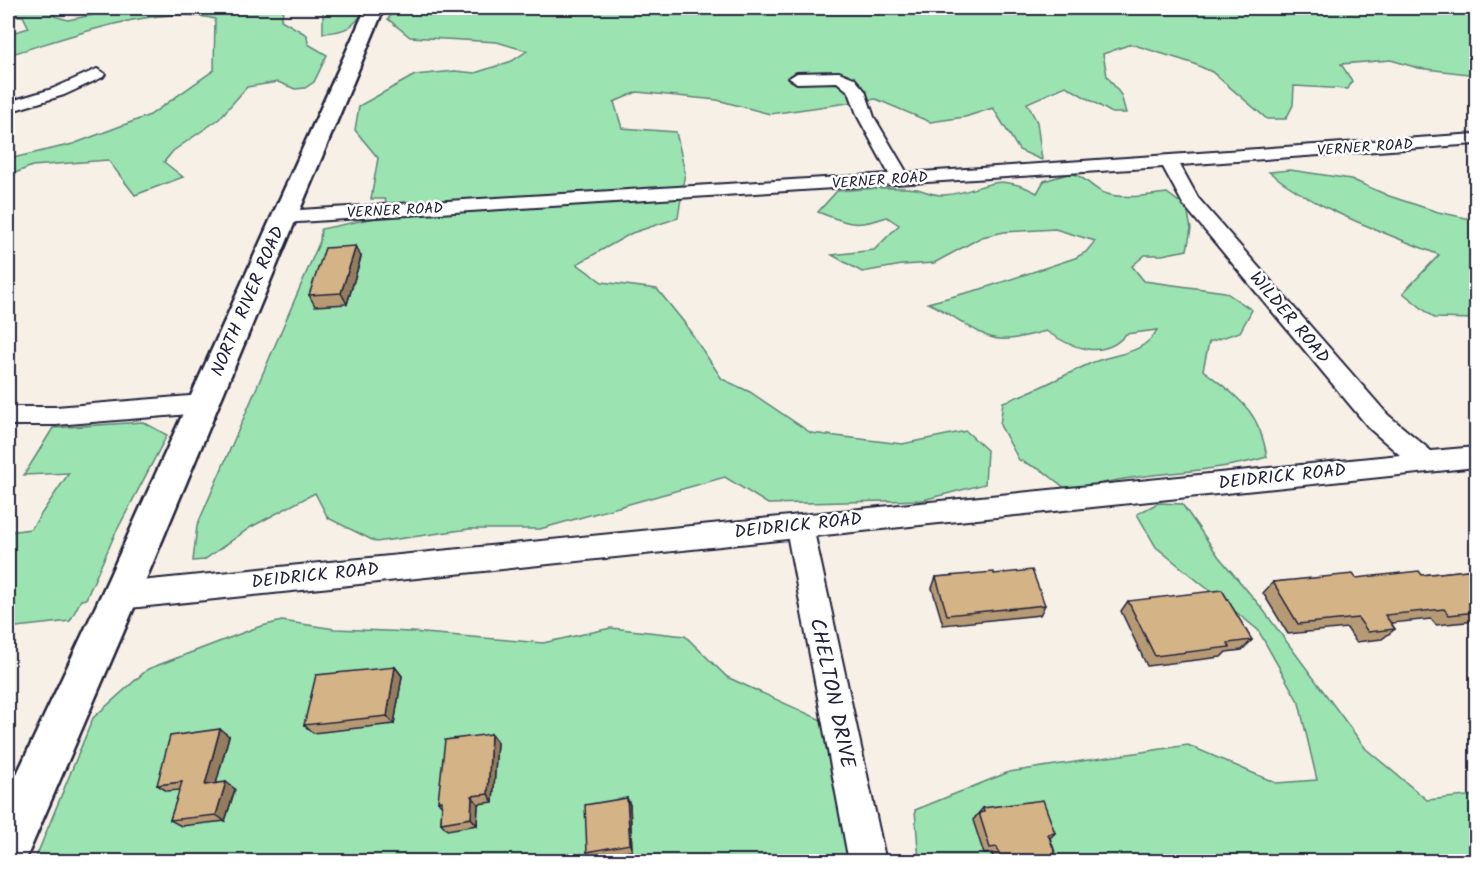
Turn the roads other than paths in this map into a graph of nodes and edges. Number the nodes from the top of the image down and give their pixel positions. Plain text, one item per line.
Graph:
1 (375, 8) edge
2 (97, 74) dead end
3 (797, 78) dead end
4 (8, 107) edge
5 (1476, 139) edge
6 (1168, 160) junction
7 (901, 178) junction
8 (283, 217) junction
9 (202, 404) junction
10 (8, 416) edge
11 (1476, 457) edge
12 (1426, 462) junction
13 (799, 525) junction
14 (120, 596) junction
15 (8, 844) edge
16 (868, 861) edge

1 - 8 street, NORTH RIVER ROAD
2 - 4 street
3 - 7 street
5 - 6 street, VERNER ROAD
6 - 7 street, VERNER ROAD
6 - 12 street, WILDER ROAD
7 - 8 street, VERNER ROAD
8 - 9 street, NORTH RIVER ROAD
9 - 10 street
9 - 14 street, NORTH RIVER ROAD
11 - 12 street, DEIDRICK ROAD
12 - 13 street, DEIDRICK ROAD
13 - 14 street, DEIDRICK ROAD
13 - 16 street, CHELTON DRIVE
14 - 15 street, NORTH RIVER ROAD

